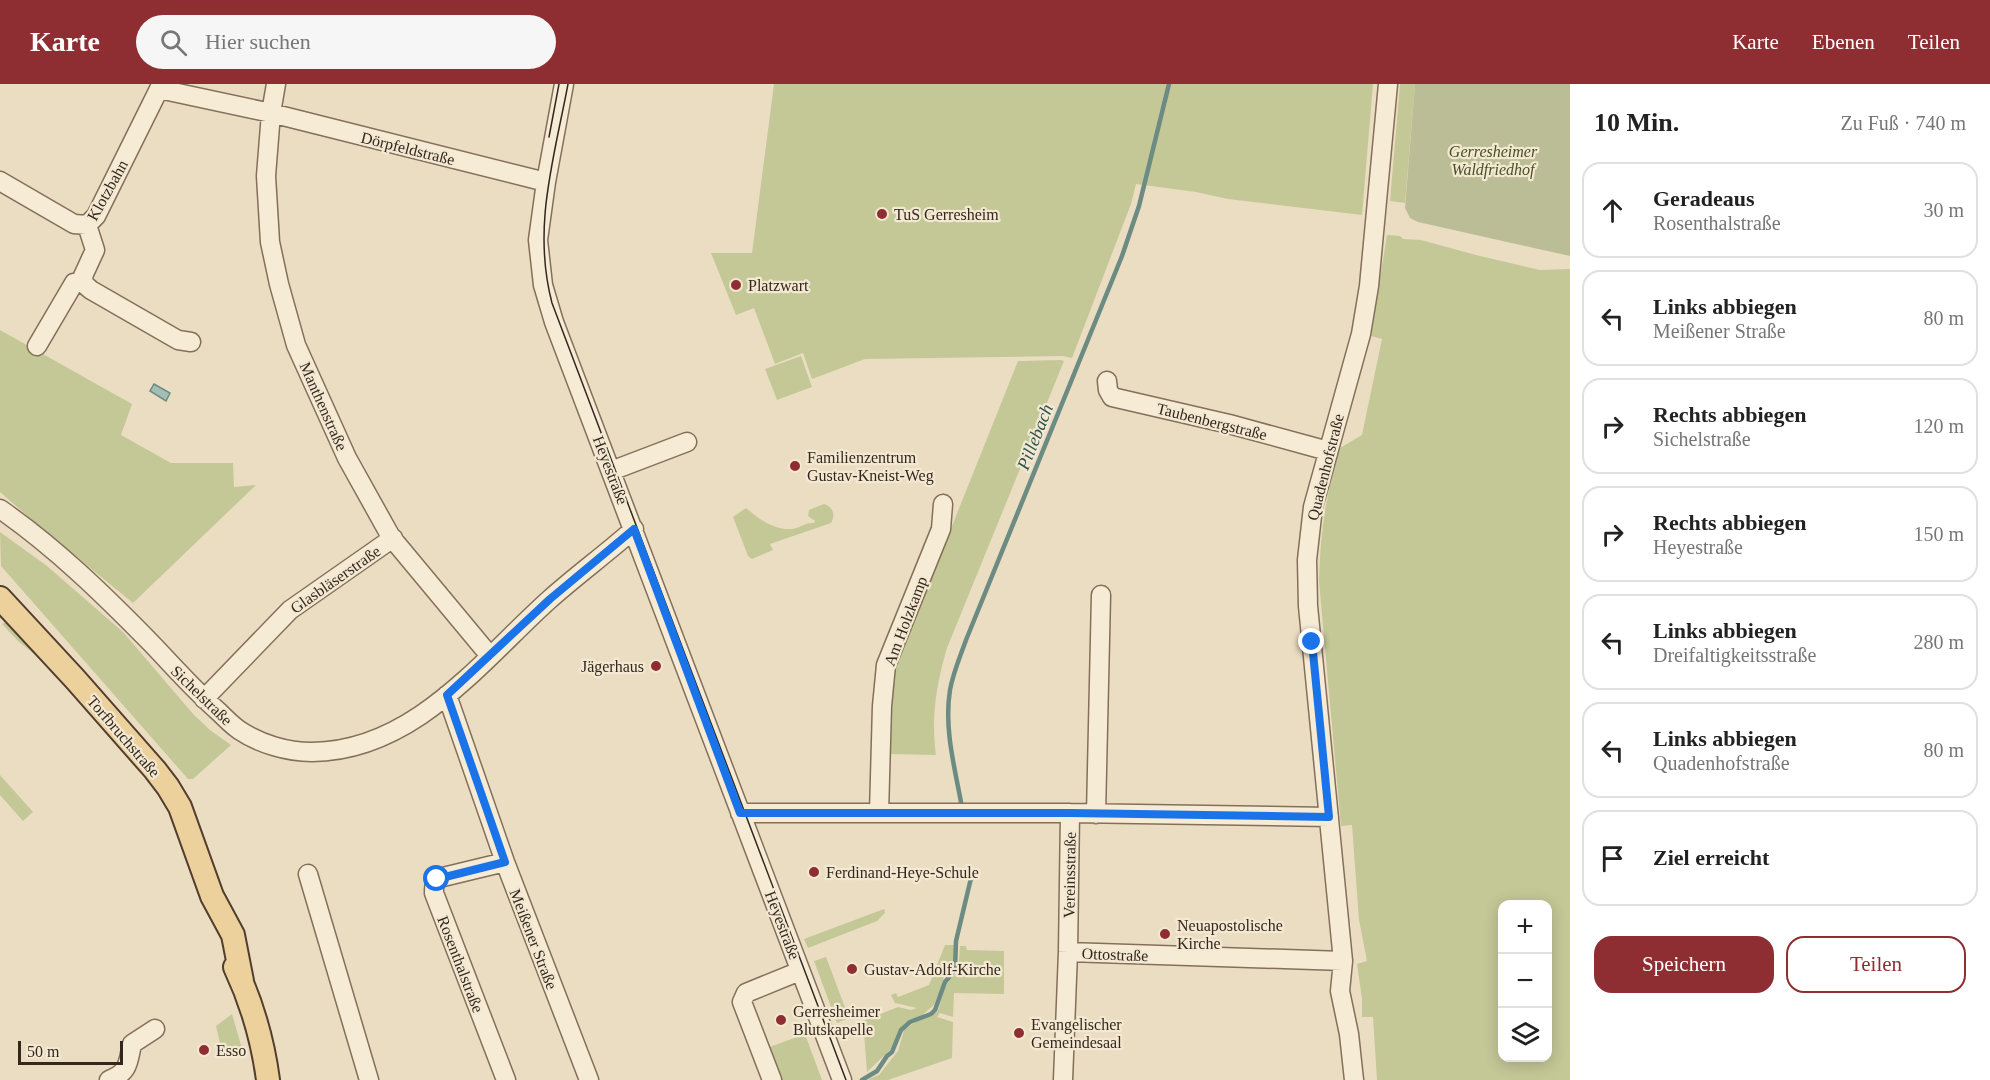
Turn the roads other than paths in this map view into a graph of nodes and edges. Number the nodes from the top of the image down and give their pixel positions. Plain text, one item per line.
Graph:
1 (276, 84) edge
2 (564, 84) edge
3 (1388, 84) edge
4 (271, 114) junction
5 (0, 181) edge
6 (546, 182) junction
7 (87, 225) junction
8 (82, 282) junction
9 (191, 342) dead end
10 (37, 346) dead end
11 (1107, 381) dead end
12 (687, 442) dead end
13 (1328, 451) junction
14 (611, 471) junction
15 (943, 504) dead end
16 (0, 508) edge
17 (634, 529) junction
18 (393, 538) junction
19 (1101, 595) dead end
20 (0, 598) edge
21 (490, 656) junction
22 (447, 695) junction
23 (204, 699) junction
24 (740, 813) junction
25 (879, 813) junction
26 (1070, 813) junction
27 (1096, 814) junction
28 (1329, 817) junction
29 (505, 862) junction
30 (308, 874) dead end
31 (1068, 952) junction
32 (1342, 961) junction
33 (800, 971) junction
34 (155, 1029) dead end
35 (266, 1069) edge
36 (109, 1080) edge
37 (276, 1080) edge
38 (369, 1080) edge
39 (506, 1080) edge
40 (589, 1080) edge
41 (772, 1080) edge
42 (842, 1080) edge
43 (1063, 1080) edge
44 (1354, 1080) edge

1 - 4 street, Manthenstraße
2 - 6 street, Heyestraße
3 - 13 street, Quadenhofstraße
4 - 6 street, Dörpfeldstraße
4 - 7 street, Klotzbahn
4 - 18 street, Manthenstraße
5 - 7 street
6 - 14 street, Heyestraße
7 - 8 street, Klotzbahn
8 - 9 street
8 - 10 street
11 - 13 street, Taubenbergstraße
12 - 14 street
13 - 28 street, Quadenhofstraße
14 - 17 street, Heyestraße
15 - 25 street, Am Holzkamp
16 - 23 street, Sichelstraße
17 - 21 street, Sichelstraße
17 - 24 street, Heyestraße
18 - 21 street, Manthenstraße
18 - 23 street, Glasbläserstraße
19 - 27 street
20 - 35 main road, Torfbruchstraße
21 - 22 street, Sichelstraße
22 - 23 street, Sichelstraße
22 - 29 street, Meißener Straße
24 - 25 street
24 - 33 street, Heyestraße
25 - 26 street
26 - 27 street
26 - 31 street, Vereinsstraße
27 - 28 street
28 - 32 street, Quadenhofstraße
29 - 39 street, Rosenthalstraße
29 - 40 street, Meißener Straße
30 - 38 street
31 - 32 street, Ottostraße
31 - 43 street, Vereinsstraße
32 - 44 street, Quadenhofstraße
33 - 41 street
33 - 42 street, Heyestraße
34 - 36 street
35 - 37 main road, Torfbruchstraße

